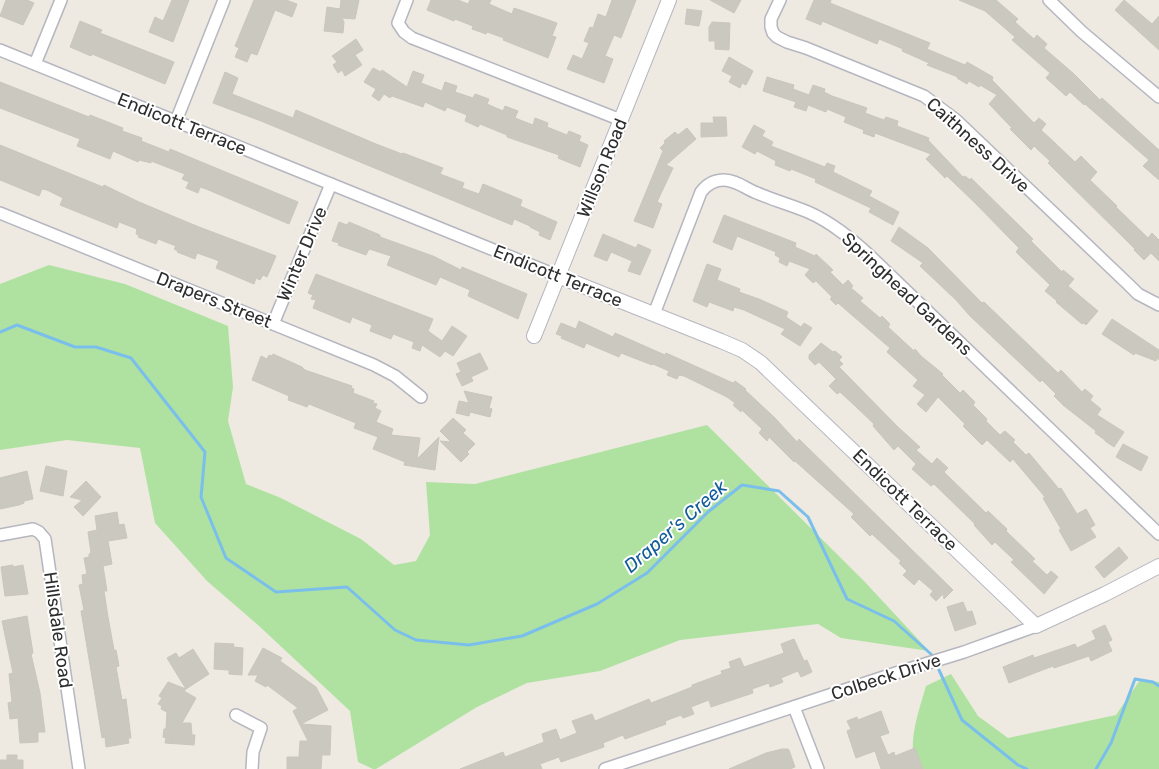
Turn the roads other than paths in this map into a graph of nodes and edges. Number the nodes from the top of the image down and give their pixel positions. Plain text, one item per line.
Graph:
1 (61, 0) edge
2 (224, 0) edge
3 (407, 0) edge
4 (670, 0) edge
5 (780, 0) edge
6 (1049, 0) edge
7 (0, 50) edge
8 (35, 64) junction
9 (1159, 97) edge
10 (621, 120) junction
11 (176, 121) junction
12 (331, 184) junction
13 (0, 213) edge
14 (558, 276) junction
15 (1159, 305) edge
16 (654, 314) junction
17 (273, 324) junction
18 (534, 336) dead end
19 (421, 397) dead end
20 (1159, 534) edge
21 (0, 535) edge
22 (1159, 566) edge
23 (1036, 626) junction
24 (794, 707) junction
25 (236, 715) dead end
26 (79, 769) edge
27 (252, 769) edge
28 (605, 769) edge
29 (818, 769) edge

1 - 8 street
2 - 11 street
3 - 10 street
4 - 10 street, Willson Road
5 - 15 street, Caithness Drive
6 - 9 street
7 - 8 street, Endicott Terrace
8 - 11 street, Endicott Terrace
10 - 14 street, Willson Road
11 - 12 street, Endicott Terrace
12 - 14 street, Endicott Terrace
12 - 17 street, Winter Drive
13 - 17 street, Drapers Street
14 - 16 street, Endicott Terrace
14 - 18 street, Willson Road
16 - 20 street, Springhead Gardens
16 - 23 street, Endicott Terrace
17 - 19 street, Drapers Street
21 - 26 street, Hillsdale Road
22 - 23 street, Colbeck Drive
23 - 24 street, Colbeck Drive
24 - 28 street, Colbeck Drive
24 - 29 street
25 - 27 street

